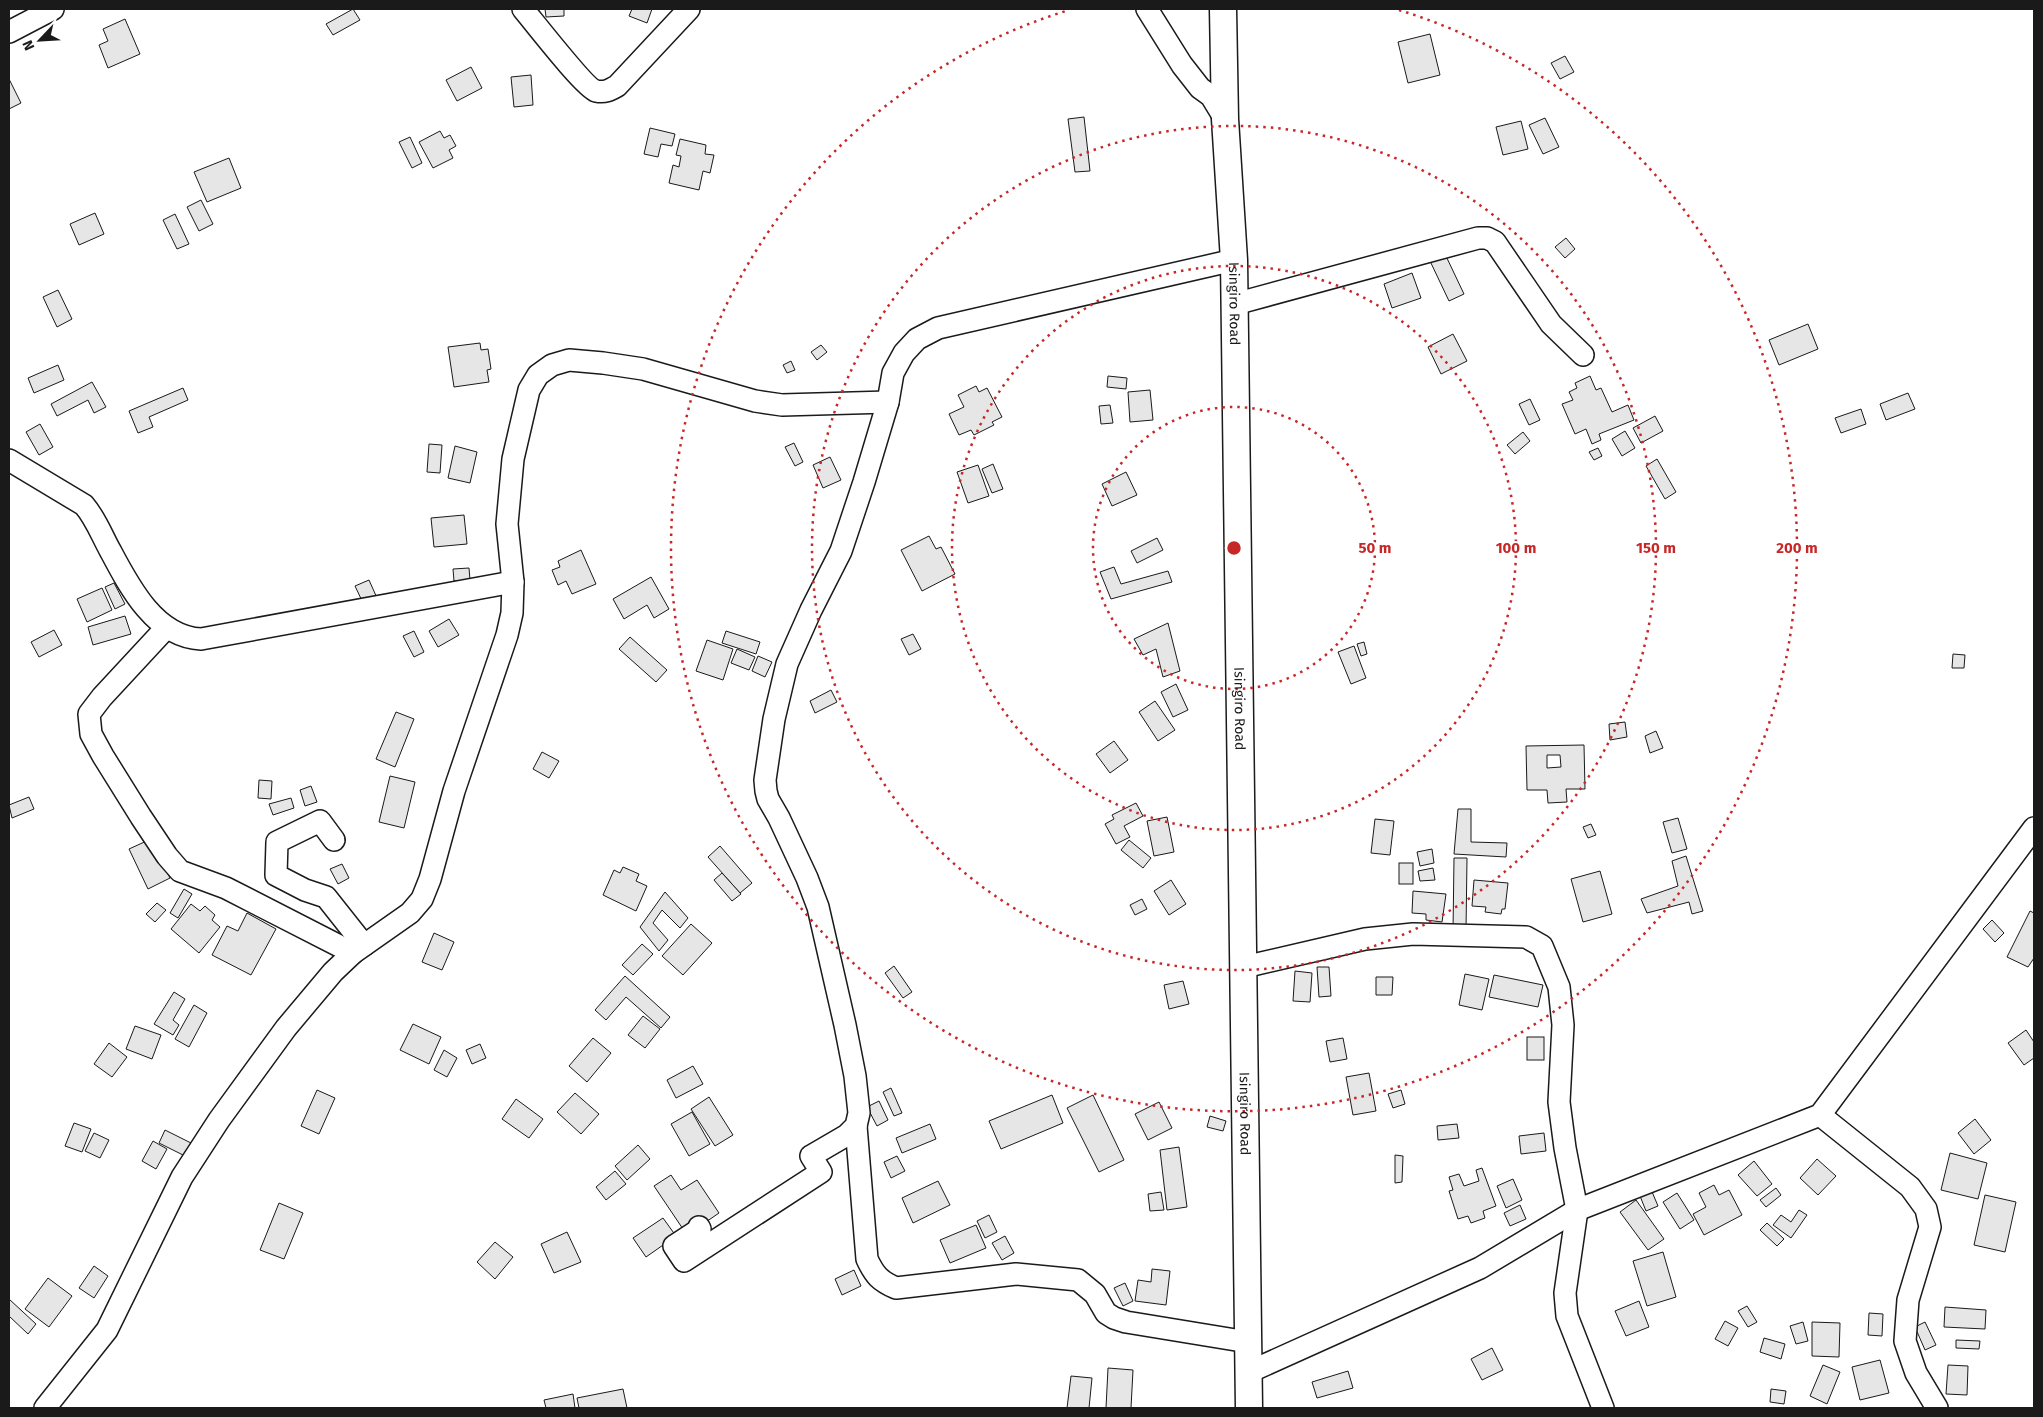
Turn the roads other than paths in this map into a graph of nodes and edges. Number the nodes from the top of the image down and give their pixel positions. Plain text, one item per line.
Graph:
1 (53, 9) edge
2 (524, 9) edge
3 (689, 9) edge
4 (1147, 9) edge
5 (1223, 9) edge
6 (9, 32) edge
7 (1225, 119) junction
8 (1234, 260) junction
9 (1235, 304) junction
10 (1583, 355) dead end
11 (888, 402) junction
12 (9, 460) edge
13 (513, 582) junction
14 (166, 628) junction
15 (2034, 828) edge
16 (334, 840) dead end
17 (359, 949) junction
18 (1244, 967) junction
19 (1820, 1115) junction
20 (856, 1126) junction
21 (1577, 1210) junction
22 (699, 1227) dead end
23 (1248, 1342) junction
24 (1248, 1372) junction
25 (45, 1408) edge
26 (1249, 1408) edge
27 (1603, 1408) edge
28 (1937, 1408) edge

1 - 6 street
2 - 3 street
4 - 7 street
5 - 7 main road, Isingiro Road
7 - 8 main road, Isingiro Road
8 - 9 main road, Isingiro Road
8 - 11 street
9 - 10 street
9 - 18 main road, Isingiro Road
11 - 13 street
11 - 20 street
12 - 14 street
13 - 14 street
13 - 17 street
14 - 17 street
15 - 19 street
16 - 17 street
17 - 25 street
18 - 21 street
18 - 23 main road, Isingiro Road
19 - 21 street
19 - 28 street
20 - 22 street
20 - 23 street
21 - 24 street
21 - 27 street
23 - 24 main road, Isingiro Road
24 - 26 main road, Isingiro Road

